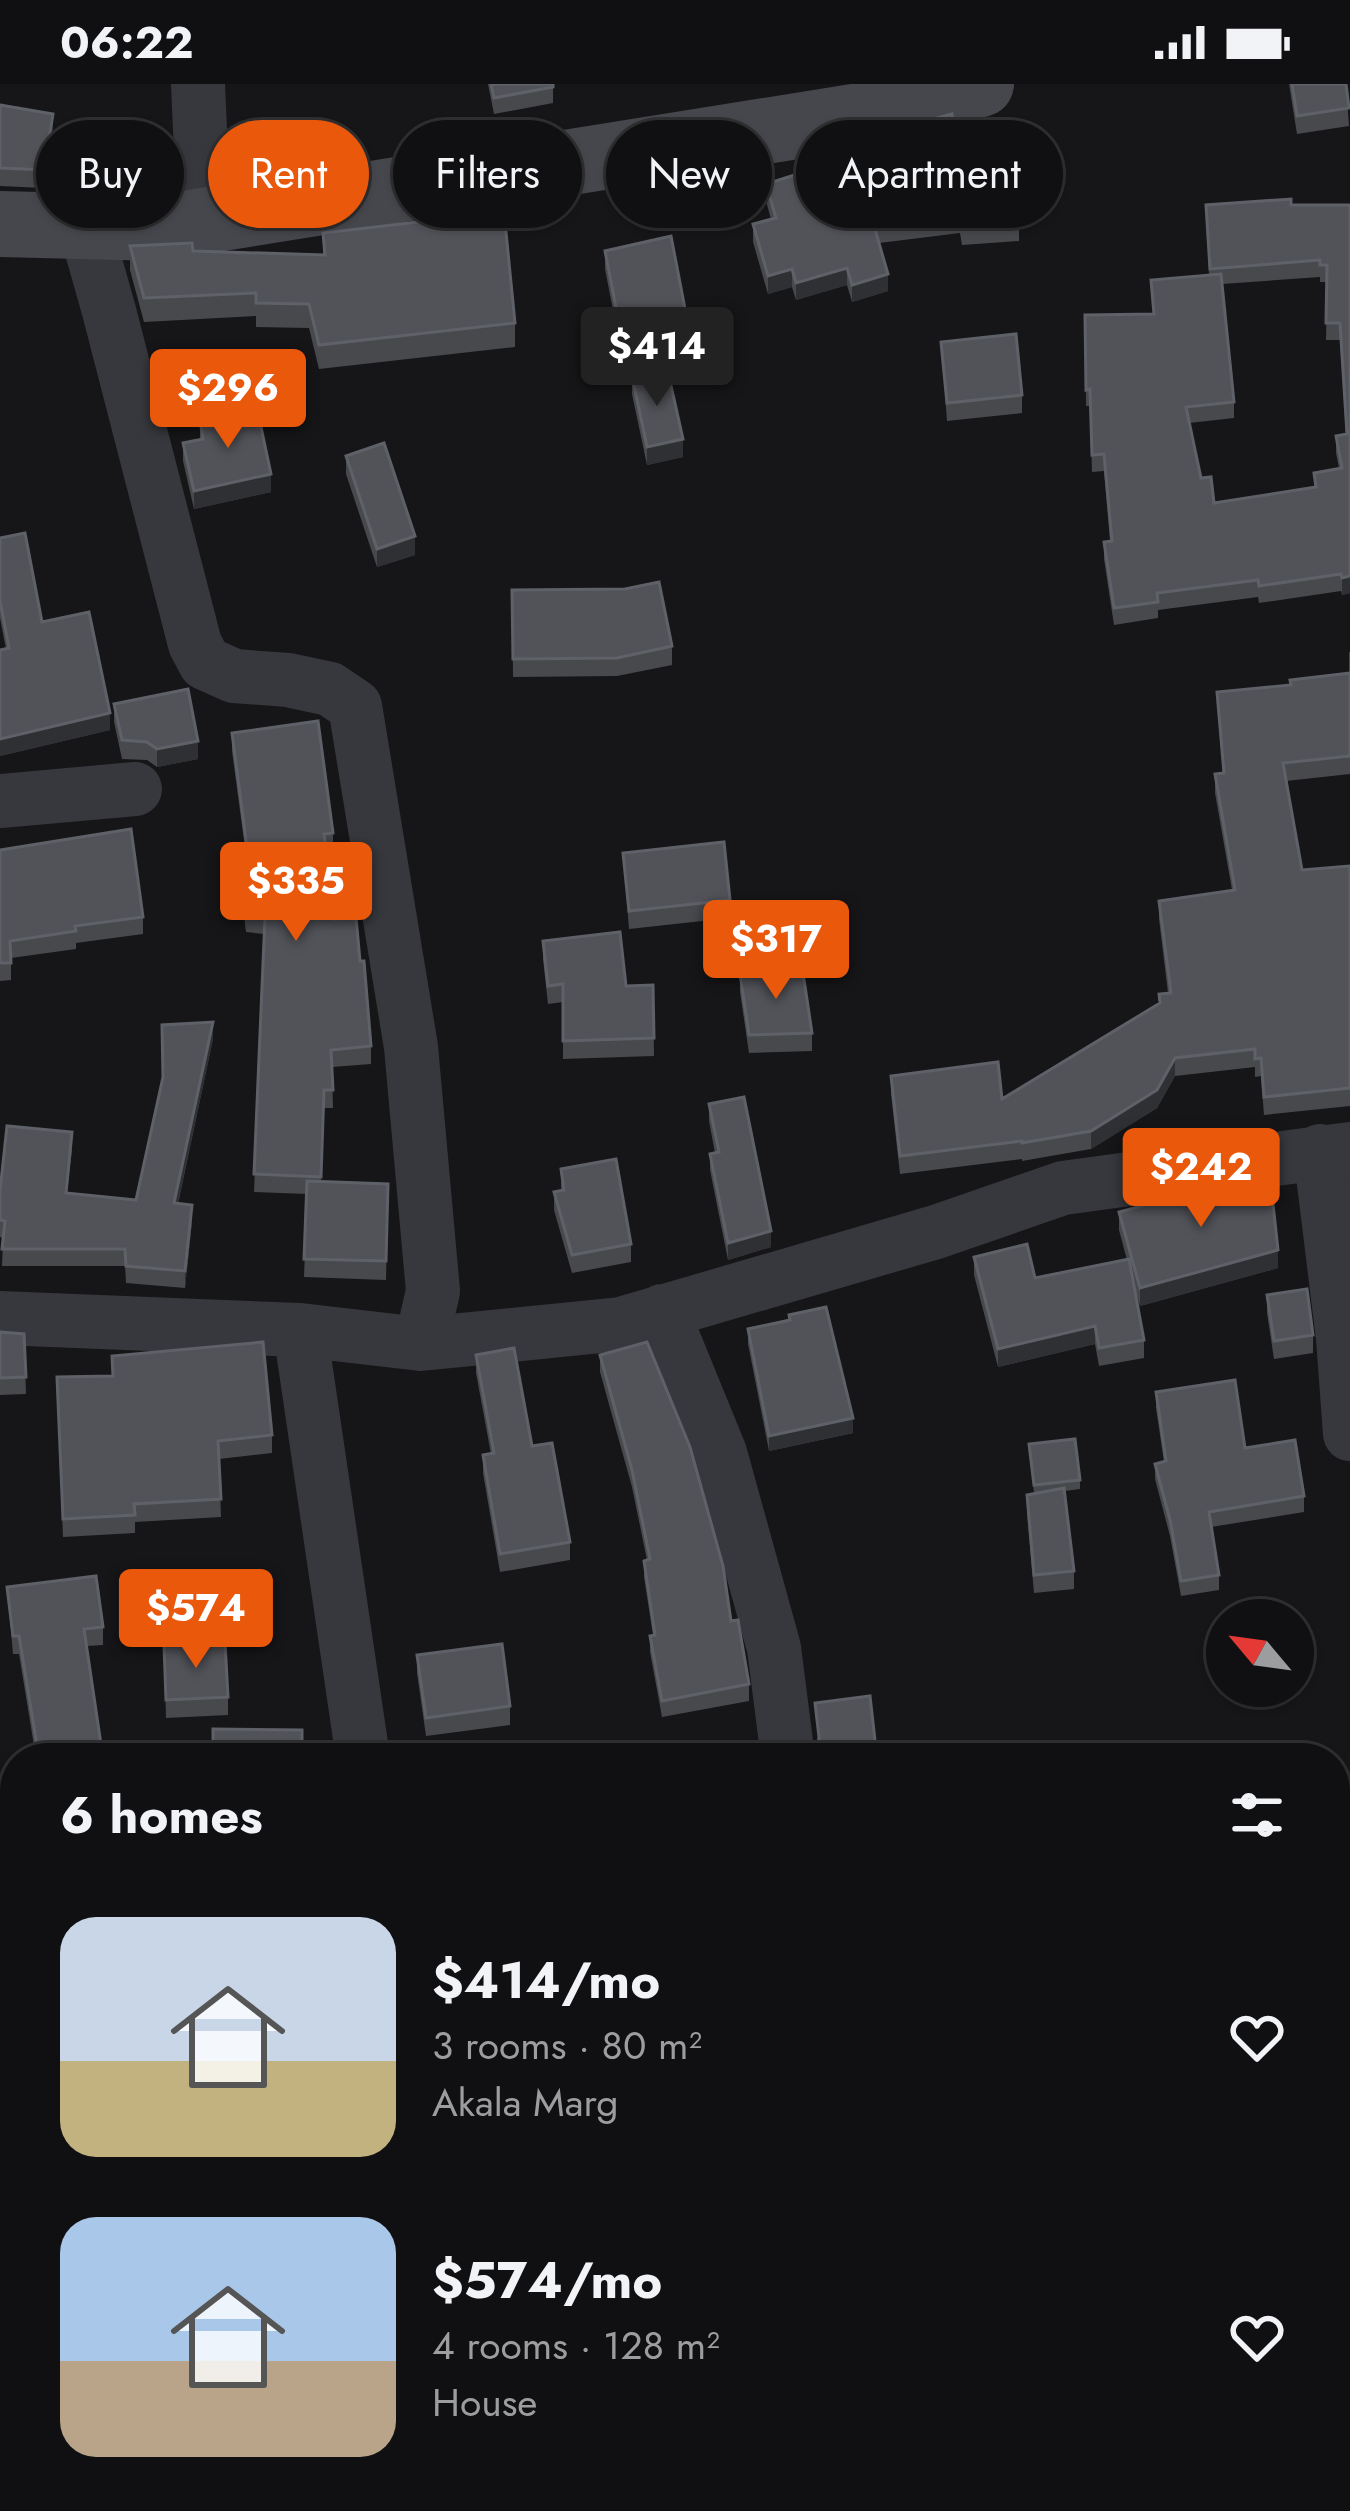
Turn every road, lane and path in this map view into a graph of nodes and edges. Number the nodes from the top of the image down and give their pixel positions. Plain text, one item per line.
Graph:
1 (197, 84) edge
2 (982, 84) edge
3 (204, 220) junction
4 (0, 224) edge
5 (184, 224) edge
6 (36, 225) edge
7 (86, 228) edge
8 (135, 788) dead end
9 (0, 801) edge
10 (1335, 1150) edge
11 (662, 1311) junction
12 (0, 1318) edge
13 (300, 1330) junction
14 (421, 1344) junction
15 (1350, 1434) edge
16 (361, 1743) edge
17 (786, 1743) edge

1 - 3 street
2 - 3 main road
3 - 5 main road
4 - 6 main road
7 - 14 street
8 - 9 street
10 - 11 street
10 - 15 street
11 - 14 street
11 - 17 street
12 - 13 street
13 - 14 street
13 - 16 street

